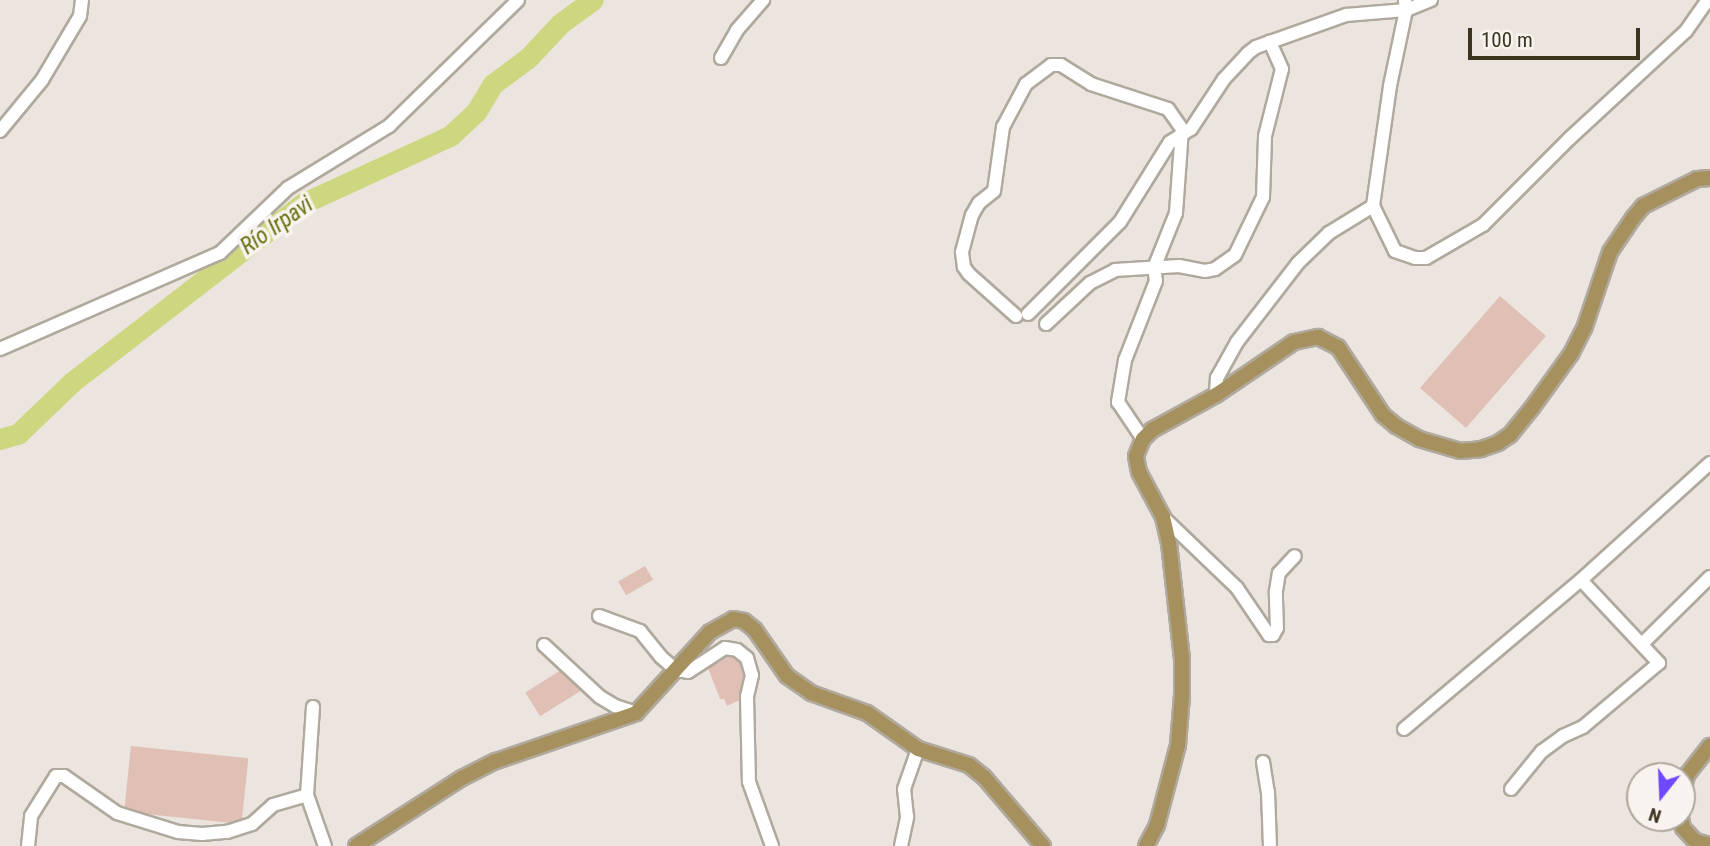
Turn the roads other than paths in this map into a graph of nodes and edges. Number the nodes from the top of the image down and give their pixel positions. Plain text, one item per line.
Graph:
1 (82, 0) edge
2 (518, 0) edge
3 (763, 0) edge
4 (1431, 0) edge
5 (1708, 0) edge
6 (1405, 5) edge
7 (1270, 42) junction
8 (721, 58) dead end
9 (0, 131) edge
10 (1182, 136) junction
11 (1710, 178) edge
12 (1373, 206) junction
13 (1154, 268) junction
14 (1046, 324) dead end
15 (0, 349) edge
16 (1216, 395) junction
17 (1143, 439) junction
18 (1710, 463) edge
19 (1163, 517) junction
20 (1295, 556) dead end
21 (1710, 578) edge
22 (1581, 580) junction
23 (599, 616) dead end
24 (1643, 643) junction
25 (544, 645) dead end
26 (676, 670) junction
27 (313, 707) dead end
28 (636, 713) junction
29 (1404, 729) dead end
30 (1710, 746) edge
31 (918, 749) junction
32 (1263, 762) dead end
33 (1696, 764) edge
34 (1511, 789) dead end
35 (307, 795) junction
36 (1690, 843) edge
37 (1710, 845) edge
38 (28, 846) edge
39 (325, 846) edge
40 (356, 846) edge
41 (772, 846) edge
42 (901, 846) edge
43 (1042, 846) edge
44 (1146, 846) edge
45 (1270, 846) edge

1 - 9 street
2 - 15 street
3 - 8 street
4 - 6 street
5 - 12 street
6 - 7 street
6 - 12 street
7 - 10 street
7 - 13 street
10 - 10 street
10 - 13 street
11 - 16 main road
12 - 16 street
13 - 14 street
13 - 17 street
16 - 17 main road
17 - 19 main road
18 - 22 street
19 - 20 street
19 - 44 main road
21 - 24 street
22 - 24 street
22 - 29 street
23 - 26 street
24 - 34 street
25 - 28 street
26 - 28 main road
26 - 31 main road
26 - 41 street
27 - 35 street
28 - 40 main road
30 - 33 main road
31 - 42 street
31 - 43 main road
32 - 45 street
35 - 38 street
35 - 39 street
36 - 37 main road

